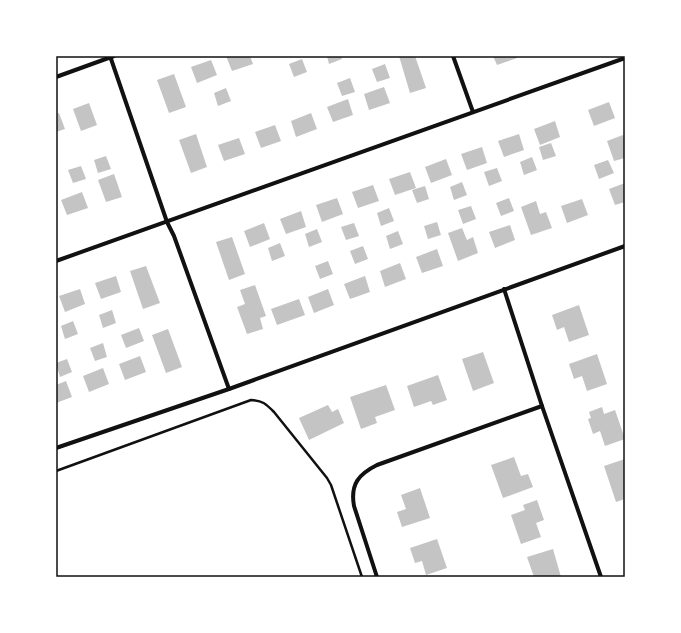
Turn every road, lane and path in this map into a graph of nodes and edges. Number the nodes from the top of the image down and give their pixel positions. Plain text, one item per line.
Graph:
1 (112, 56) edge
2 (453, 56) edge
3 (625, 58) edge
4 (56, 77) edge
5 (473, 112) junction
6 (167, 222) junction
7 (625, 246) edge
8 (56, 261) edge
9 (504, 289) junction
10 (229, 389) junction
11 (542, 406) junction
12 (56, 448) edge
13 (56, 471) edge
14 (362, 577) edge
15 (377, 577) edge
16 (601, 577) edge

1 - 4 street
1 - 6 street
2 - 5 street
3 - 5 street
5 - 6 street
6 - 8 street
6 - 10 street
7 - 9 street
9 - 10 street
9 - 11 street
10 - 12 street
11 - 15 street
11 - 16 street
13 - 14 path

